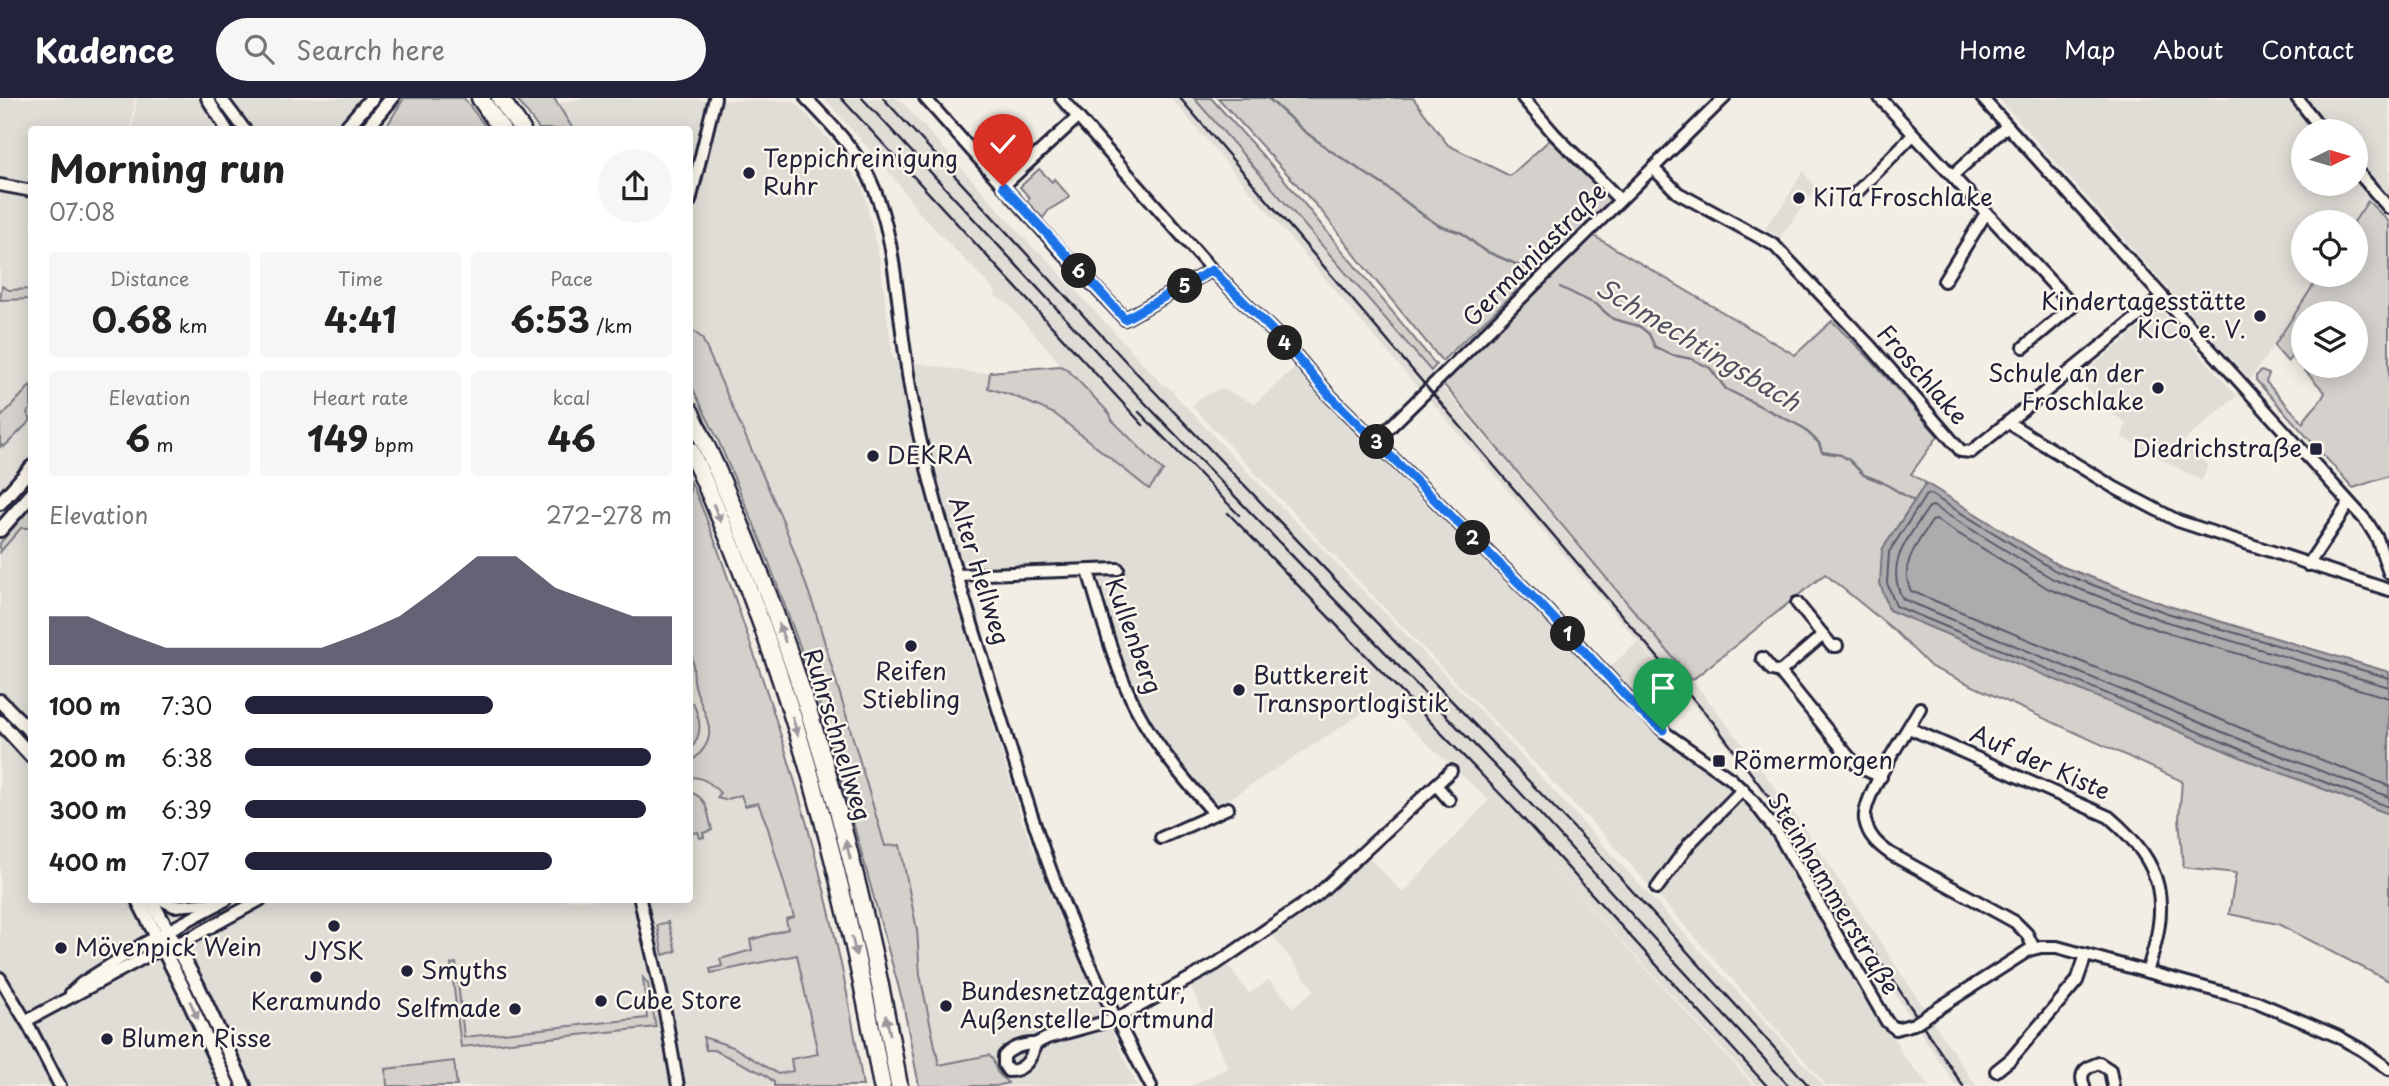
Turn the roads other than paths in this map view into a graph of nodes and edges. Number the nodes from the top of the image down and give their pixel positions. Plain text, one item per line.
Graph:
1 (207, 98) edge
2 (221, 98) edge
3 (372, 98) edge
4 (392, 98) edge
5 (480, 98) edge
6 (500, 98) edge
7 (715, 98) edge
8 (806, 98) edge
9 (925, 98) edge
10 (1061, 98) edge
11 (1523, 98) edge
12 (1724, 98) edge
13 (1880, 98) edge
14 (1982, 98) edge
15 (2297, 98) edge
16 (1077, 117) junction
17 (2314, 119) edge
18 (224, 126) edge
19 (242, 126) edge
20 (348, 126) edge
21 (369, 126) edge
22 (499, 126) edge
23 (519, 126) edge
24 (2007, 126) junction
25 (1913, 135) junction
26 (1653, 168) junction
27 (1953, 176) junction
28 (2368, 184) edge
29 (0, 185) edge
30 (1003, 186) junction
31 (693, 189) edge
32 (28, 190) edge
33 (1857, 192) dead end
34 (1620, 200) junction
35 (2389, 208) edge
36 (1986, 212) junction
37 (1212, 270) junction
38 (1944, 281) dead end
39 (2162, 297) junction
40 (2024, 347) dead end
41 (693, 418) edge
42 (2007, 422) junction
43 (1376, 441) junction
44 (693, 457) edge
45 (28, 472) edge
46 (28, 498) edge
47 (0, 503) edge
48 (2349, 503) junction
49 (0, 530) edge
50 (2308, 565) junction
51 (1118, 569) dead end
52 (1088, 572) junction
53 (2389, 573) edge
54 (957, 575) junction
55 (2389, 590) edge
56 (1797, 603) dead end
57 (1823, 635) junction
58 (1838, 646) dead end
59 (1762, 658) dead end
60 (1780, 672) junction
61 (0, 701) edge
62 (1920, 708) dead end
63 (0, 722) edge
64 (1909, 728) junction
65 (28, 729) edge
66 (28, 753) edge
67 (1451, 771) dead end
68 (1881, 777) junction
69 (1436, 785) junction
70 (1743, 789) junction
71 (1449, 800) dead end
72 (1228, 808) dead end
73 (1215, 814) junction
74 (1161, 838) dead end
75 (1657, 888) dead end
76 (140, 903) edge
77 (152, 903) edge
78 (168, 903) edge
79 (210, 903) edge
80 (219, 903) edge
81 (254, 903) edge
82 (641, 903) edge
83 (163, 933) junction
84 (170, 946) junction
85 (2034, 948) junction
86 (2085, 955) junction
87 (2147, 972) junction
88 (0, 978) edge
89 (67, 998) junction
90 (1116, 1019) junction
91 (26, 1021) junction
92 (1035, 1044) dead end
93 (2389, 1069) edge
94 (1996, 1071) dead end
95 (60, 1086) edge
96 (228, 1086) edge
97 (244, 1086) edge
98 (678, 1086) edge
99 (882, 1086) edge
100 (899, 1086) edge
101 (1150, 1086) edge
102 (2084, 1086) edge
103 (2113, 1086) edge

1 - 18 street
2 - 19 street
3 - 20 main road
4 - 21 main road
5 - 22 highway
6 - 23 highway
7 - 31 street
8 - 54 street, Alter Hellweg
9 - 30 street
10 - 16 street, Steinhammerstraße
11 - 34 street
12 - 26 street, Germaniastraße
13 - 25 street
14 - 24 street
15 - 17 street
16 - 30 street
16 - 37 street, Steinhammerstraße
24 - 27 street
24 - 39 street
25 - 27 street
25 - 33 street
26 - 34 street, Germaniastraße
26 - 42 street, Froschlake
27 - 36 street
28 - 35 street
29 - 32 street
30 - 37 street
34 - 43 street, Germaniastraße
36 - 38 street
36 - 40 street
37 - 43 street, Steinhammerstraße
39 - 42 street, Froschlake
39 - 48 street
100 -> 41 highway, Ruhrschnellweg
42 - 50 street
43 - 70 street, Steinhammerstraße
44 -> 99 highway, Ruhrschnellweg
45 - 47 main road
46 - 49 main road
48 - 50 street
48 - 53 street
50 - 55 street
51 - 52 street, Kullenberg
52 - 54 street, Kullenberg
52 - 73 street, Kullenberg
54 - 90 street, Alter Hellweg
56 - 57 street
57 - 58 street
57 - 60 street
59 - 60 street
60 - 68 street
61 - 65 main road
62 - 64 street
63 - 66 main road
64 - 68 street
64 - 87 street, Auf der Kiste
67 - 69 street
68 - 85 street
69 - 71 street
69 - 90 street
70 - 75 street
70 - 85 street, Steinhammerstraße, bridge
72 - 73 street
73 - 74 street
76 - 83 main road
77 - 83 main road
78 - 79 street
80 - 83 street
81 - 84 street
82 - 98 street
83 - 84 main road
83 - 89 street
84 - 89 street
84 -> 96 main road
84 - 97 main road
85 - 86 street
86 - 87 street
86 - 94 street
87 - 93 street
88 - 91 street
89 - 91 street
90 - 92 street
90 - 101 street, Alter Hellweg
91 - 95 street
102 - 103 street

